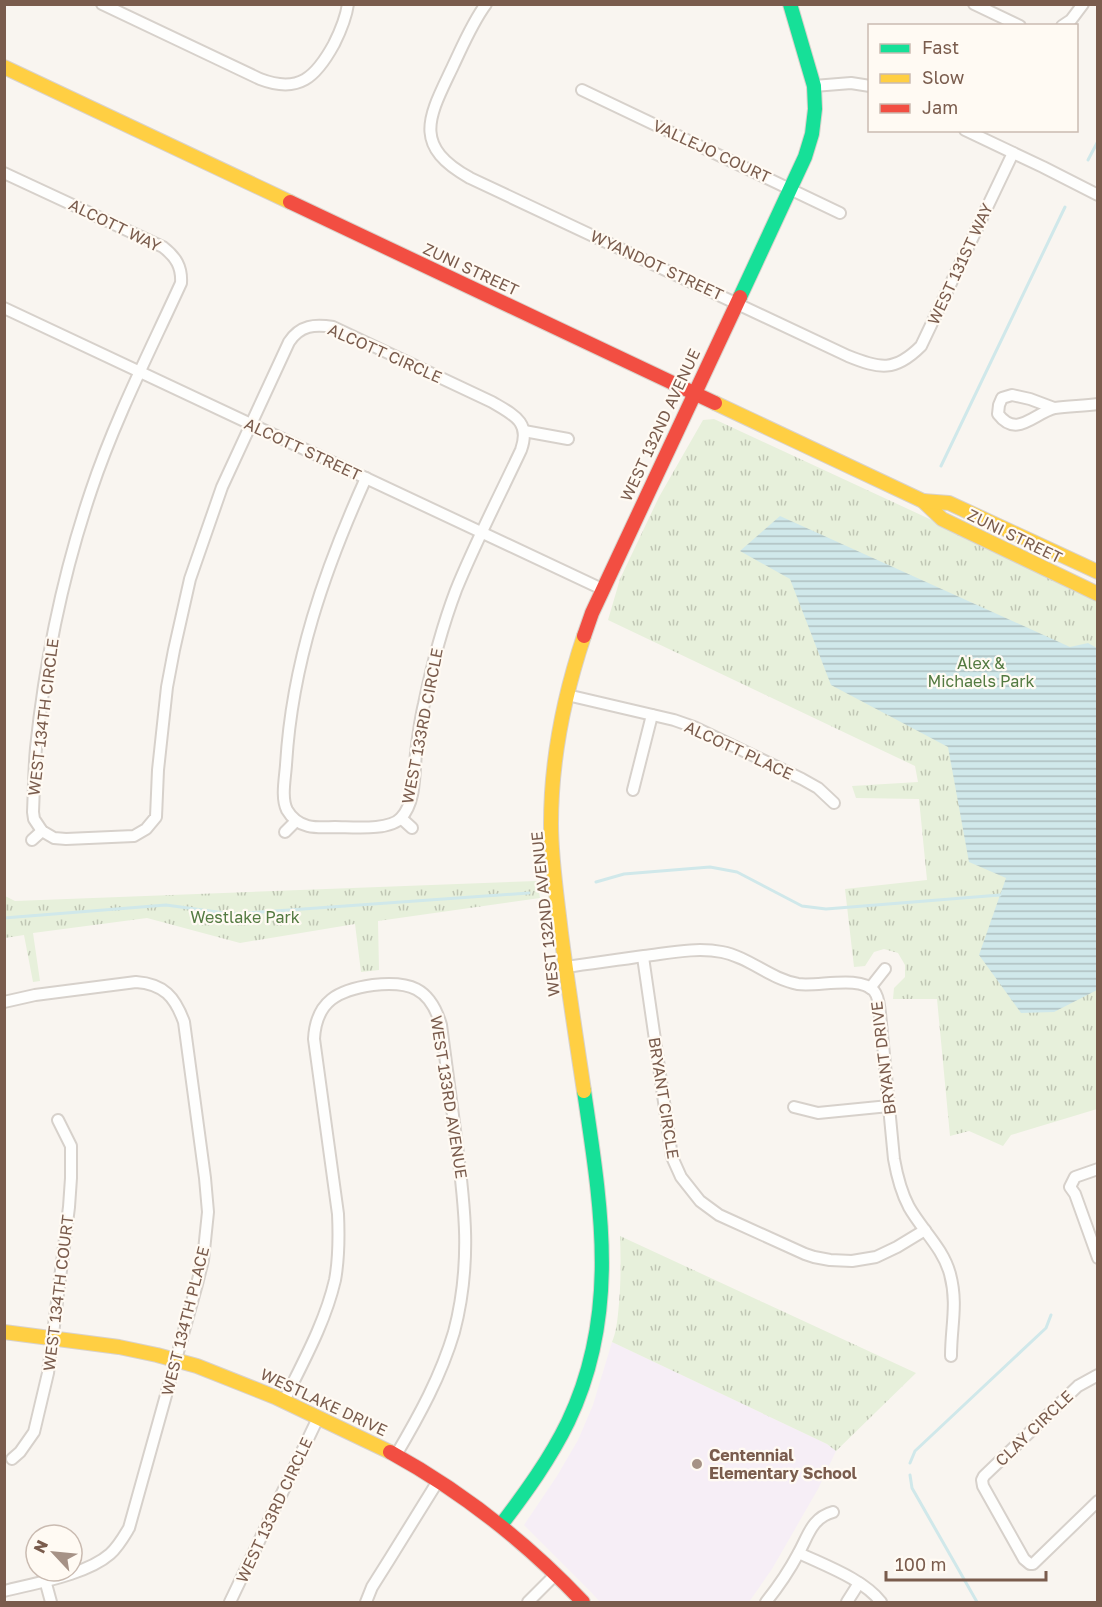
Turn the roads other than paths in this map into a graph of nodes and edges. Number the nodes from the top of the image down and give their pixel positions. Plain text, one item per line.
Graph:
1 (102, 4) edge
2 (348, 4) edge
3 (486, 4) edge
4 (790, 4) edge
5 (974, 4) edge
6 (1083, 4) edge
7 (1016, 24) edge
8 (1065, 24) edge
9 (4, 67) edge
10 (814, 86) junction
11 (868, 86) edge
12 (582, 90) dead end
13 (969, 132) edge
14 (1013, 153) junction
15 (4, 173) edge
16 (791, 188) junction
17 (1098, 195) edge
18 (840, 213) dead end
19 (736, 303) junction
20 (4, 308) edge
21 (303, 315) dead end
22 (306, 327) junction
23 (896, 364) joint
24 (140, 372) junction
25 (694, 393) junction
26 (1098, 404) edge
27 (1054, 408) junction
28 (251, 424) junction
29 (524, 431) junction
30 (568, 439) dead end
31 (366, 478) junction
32 (923, 501) junction
33 (482, 533) junction
34 (1098, 572) edge
35 (602, 589) junction
36 (1098, 594) edge
37 (567, 695) junction
38 (652, 715) junction
39 (633, 790) dead end
40 (834, 802) dead end
41 (401, 818) junction
42 (296, 821) junction
43 (412, 828) dead end
44 (146, 830) junction
45 (42, 831) junction
46 (285, 832) dead end
47 (155, 838) dead end
48 (32, 840) dead end
49 (643, 957) junction
50 (566, 967) junction
51 (885, 969) dead end
52 (870, 988) junction
53 (4, 1002) edge
54 (889, 1106) junction
55 (794, 1107) dead end
56 (58, 1120) dead end
57 (1098, 1169) edge
58 (925, 1230) junction
59 (1098, 1258) edge
60 (4, 1332) edge
61 (52, 1337) junction
62 (951, 1356) dead end
63 (176, 1360) junction
64 (1098, 1375) edge
65 (284, 1401) junction
66 (318, 1418) junction
67 (396, 1455) junction
68 (12, 1459) dead end
69 (438, 1481) junction
70 (1098, 1501) edge
71 (832, 1512) dead end
72 (501, 1525) junction
73 (799, 1553) junction
74 (84, 1569) edge
75 (556, 1574) junction
76 (34, 1583) edge
77 (46, 1583) edge
78 (859, 1583) junction
79 (4, 1591) edge
80 (51, 1602) edge
81 (230, 1602) edge
82 (366, 1602) edge
83 (528, 1602) edge
84 (583, 1602) edge
85 (766, 1602) edge
86 (847, 1602) edge
87 (881, 1602) edge

1 - 2 street
3 - 19 street, WYANDOT STREET
4 - 10 street, WEST 132ND AVENUE
5 - 7 street
6 - 8 street
9 - 25 street, ZUNI STREET
10 - 11 street
10 - 16 street, WEST 132ND AVENUE
12 - 16 street, VALLEJO COURT
13 - 14 street
14 - 17 street
14 - 23 street, WEST 131ST WAY
15 - 24 street, ALCOTT WAY
16 - 18 street, VALLEJO COURT
16 - 19 street, WEST 132ND AVENUE
19 - 23 street, WYANDOT STREET
19 - 25 street, WEST 132ND AVENUE
20 - 24 street, ALCOTT STREET
21 - 22 street
22 - 28 street, ALCOTT CIRCLE
22 - 29 street, ALCOTT CIRCLE
24 - 28 street, ALCOTT STREET
24 - 45 street, WEST 134TH CIRCLE
25 - 32 street, ZUNI STREET
25 - 35 street, WEST 132ND AVENUE
26 - 27 street
27 - 27 street
28 - 31 street, ALCOTT STREET
28 - 44 street
29 - 30 street
29 - 33 street
31 - 33 street, ALCOTT STREET
31 - 42 street
32 - 34 street, ZUNI STREET
32 - 36 street, ZUNI STREET
33 - 35 street, ALCOTT STREET
33 - 41 street, WEST 133RD CIRCLE
35 - 37 street, WEST 132ND AVENUE
37 - 38 street, ALCOTT PLACE
37 - 50 street, WEST 132ND AVENUE
38 - 39 street
38 - 40 street, ALCOTT PLACE
41 - 42 street, WEST 133RD CIRCLE
41 - 43 street
42 - 46 street
44 - 45 street
44 - 47 street
45 - 48 street
49 - 50 street, BRYANT DRIVE
49 - 52 street, BRYANT DRIVE
49 - 58 street, BRYANT CIRCLE
50 - 72 street, WEST 132ND AVENUE
51 - 52 street
52 - 54 street, BRYANT DRIVE
53 - 63 street, WEST 134TH PLACE
54 - 55 street
54 - 58 street, BRYANT DRIVE
56 - 61 street, WEST 134TH COURT
57 - 59 street
58 - 62 street, BRYANT DRIVE
60 - 61 street, WESTLAKE DRIVE
61 - 63 street, WESTLAKE DRIVE
61 - 68 street, WEST 134TH COURT
63 - 65 street, WESTLAKE DRIVE
63 - 74 street, WEST 134TH PLACE
64 - 70 street, CLAY CIRCLE
65 - 66 street, WESTLAKE DRIVE
65 - 67 street, WEST 133RD AVENUE
66 - 67 street, WESTLAKE DRIVE
66 - 81 street, WEST 133RD CIRCLE
67 - 69 street, WESTLAKE DRIVE
69 - 72 street, WESTLAKE DRIVE
69 - 82 street
71 - 73 street
72 - 75 street, WESTLAKE DRIVE
73 - 78 street
73 - 85 street
75 - 83 street
75 - 84 street, WESTLAKE DRIVE
76 - 79 street, WEST 134TH PLACE
77 - 80 street
78 - 86 street
78 - 87 street

